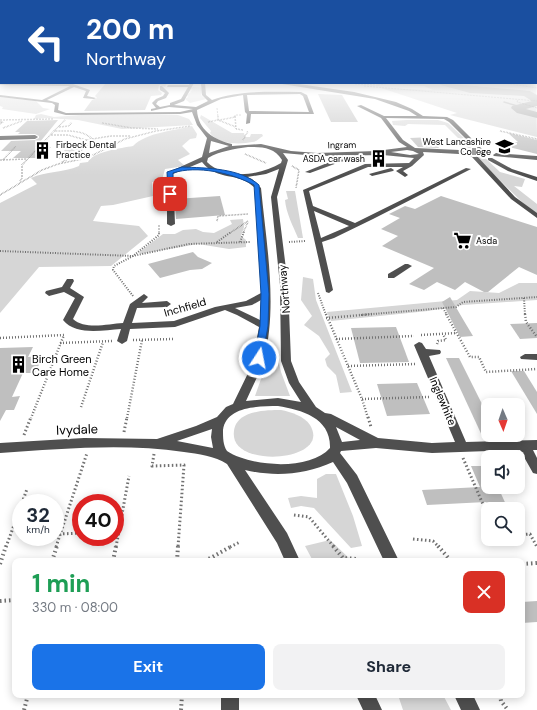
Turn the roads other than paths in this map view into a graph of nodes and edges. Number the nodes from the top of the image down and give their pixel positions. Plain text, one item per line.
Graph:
1 (55, 108) edge
2 (161, 108) edge
3 (190, 108) edge
4 (198, 108) edge
5 (247, 108) edge
6 (310, 108) edge
7 (364, 108) edge
8 (407, 108) edge
9 (158, 109) junction
10 (195, 110) junction
11 (128, 113) junction
12 (167, 113) junction
13 (174, 113) junction
14 (249, 113) junction
15 (383, 117) junction
16 (420, 117) junction
17 (196, 119) junction
18 (248, 123) dead end
19 (207, 136) junction
20 (35, 137) dead end
21 (0, 138) edge
22 (401, 141) junction
23 (247, 145) junction
24 (415, 149) junction
25 (275, 150) junction
26 (438, 152) junction
27 (399, 153) junction
28 (309, 154) junction
29 (420, 156) junction
30 (205, 157) junction
31 (491, 157) junction
32 (537, 158) edge
33 (353, 161) junction
34 (287, 163) junction
35 (368, 165) junction
36 (395, 166) junction
37 (182, 168) junction
38 (340, 169) dead end
39 (468, 169) dead end
40 (212, 170) junction
41 (372, 174) dead end
42 (233, 175) junction
43 (405, 176) dead end
44 (537, 180) edge
45 (324, 182) junction
46 (310, 207) junction
47 (537, 216) edge
48 (171, 224) dead end
49 (354, 225) junction
50 (318, 241) junction
51 (408, 266) dead end
52 (391, 276) dead end
53 (329, 290) dead end
54 (49, 293) dead end
55 (265, 294) junction
56 (144, 297) dead end
57 (167, 304) dead end
58 (134, 306) junction
59 (226, 308) junction
60 (126, 326) junction
61 (264, 326) junction
62 (122, 341) dead end
63 (436, 352) dead end
64 (525, 357) dead end
65 (537, 357) edge
66 (237, 406) junction
67 (316, 411) junction
68 (220, 420) junction
69 (156, 442) junction
70 (376, 443) junction
71 (537, 445) edge
72 (524, 446) junction
73 (0, 448) edge
74 (463, 448) junction
75 (336, 451) junction
76 (227, 458) junction
77 (537, 469) edge
78 (292, 558) edge
79 (391, 558) edge
80 (230, 698) edge
81 (367, 698) edge
82 (465, 698) edge
83 (230, 710) edge
84 (373, 710) edge
85 (471, 710) edge

1 - 11 street
2 - 9 street
3 - 10 street
4 - 10 street
5 - 14 street
6 - 14 street
7 - 15 street
8 - 16 street
9 - 11 street
9 - 12 street
10 - 13 street
10 - 17 street
11 - 12 street
12 - 13 street
13 - 17 street
14 - 18 street
15 - 16 street
15 - 22 street
16 - 31 street
17 - 19 street
19 - 23 street
19 - 30 street
20 - 21 street
22 - 24 street
22 - 27 street
23 - 25 street, Ingram
23 - 30 street
24 - 26 street
24 - 27 street
24 - 29 street
25 - 28 street, Ingram
25 - 34 street
26 - 29 street
26 - 47 street
27 - 28 street, Ingram
27 - 29 street
27 - 36 street
28 - 34 street, Ingram
29 - 36 street
30 - 37 street
30 - 40 street
31 - 32 street
31 - 44 street
33 - 33 street
33 - 35 street
33 - 36 street
33 - 36 street
34 - 42 street, Ingram
34 - 67 street, Northway
35 - 36 street
35 - 45 street
36 - 41 street
36 - 43 street
37 - 40 street
37 - 48 street
38 - 45 street
39 - 49 street
40 - 42 street
42 - 55 street, Northway
45 - 46 street
46 - 49 street
46 - 50 street
49 - 50 street
50 - 53 street
51 - 52 street
54 - 60 street, Inchfield
55 - 59 street, Inchfield
55 - 61 street, Northway
56 - 58 street
57 - 58 street
58 - 60 street
59 - 60 street, Inchfield
59 - 61 street
60 - 62 street
61 - 66 street, Northway
63 - 74 street, Inglewhite
64 - 65 street
66 - 67 street
66 - 68 street
67 - 70 street
67 - 75 street
68 - 69 street, Ivydale
68 - 76 street
69 - 73 street, Ivydale
69 - 76 street, Ivydale
70 - 74 street
70 - 75 street
71 - 72 street
72 - 74 street
72 - 77 street
75 - 76 street
75 - 79 street
76 - 78 street
80 - 83 street
81 - 84 street
82 - 85 street

